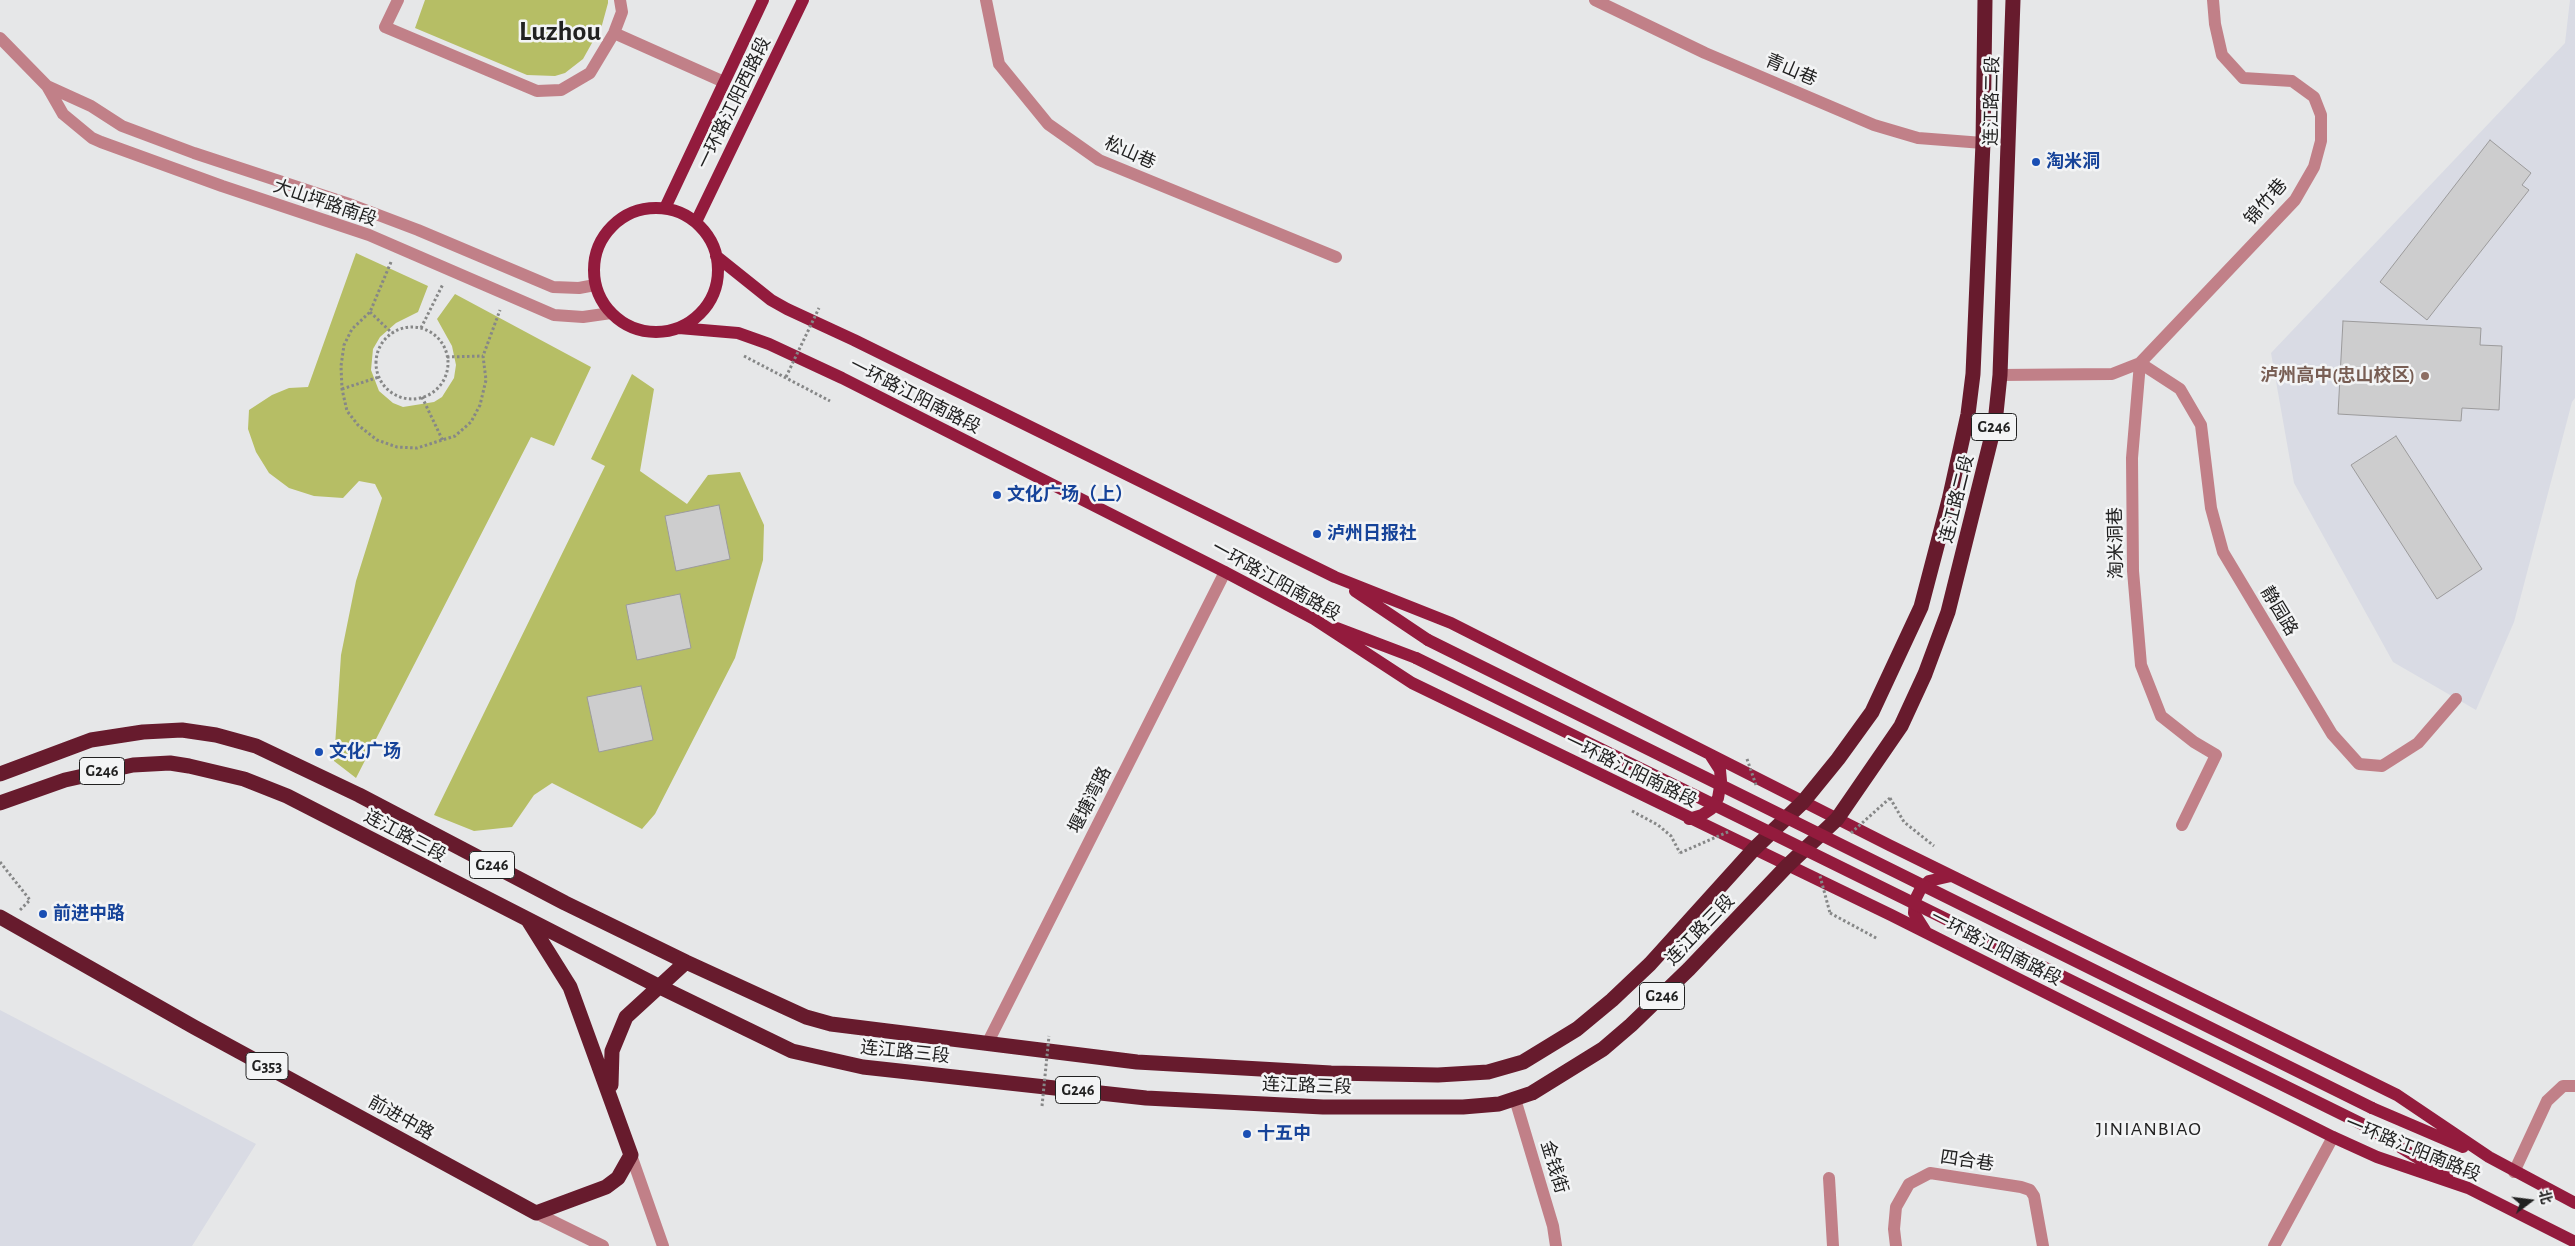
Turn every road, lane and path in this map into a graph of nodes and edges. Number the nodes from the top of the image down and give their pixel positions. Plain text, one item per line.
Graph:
1 (398, 0) edge
2 (620, 0) edge
3 (763, 0) edge
4 (803, 0) edge
5 (986, 0) edge
6 (1595, 0) edge
7 (1985, 0) edge
8 (2013, 0) edge
9 (2213, 0) edge
10 (614, 34) junction
11 (0, 38) edge
12 (724, 82) junction
13 (46, 86) junction
14 (1983, 144) junction
15 (665, 208) junction
16 (696, 222) junction
17 (397, 247) junction
18 (716, 256) junction
19 (1336, 257) dead end
20 (450, 270) junction
21 (595, 285) junction
22 (506, 295) junction
23 (819, 308) dead end
24 (370, 312) junction
25 (611, 314) junction
26 (421, 328) junction
27 (679, 328) junction
28 (392, 333) junction
29 (483, 356) junction
30 (744, 356) dead end
31 (447, 357) junction
32 (2140, 363) junction
33 (2000, 375) junction
34 (379, 377) junction
35 (786, 377) junction
36 (342, 389) junction
37 (422, 397) junction
38 (830, 400) dead end
39 (443, 441) junction
40 (1225, 572) junction
41 (1334, 577) junction
42 (1314, 619) junction
43 (2456, 699) dead end
44 (1711, 754) junction
45 (1747, 759) dead end
46 (0, 774) edge
47 (1764, 789) dead end
48 (1803, 802) junction
49 (0, 803) edge
50 (1632, 812) dead end
51 (1689, 819) junction
52 (1837, 819) junction
53 (2182, 824) dead end
54 (1738, 835) dead end
55 (1848, 835) dead end
56 (1934, 846) dead end
57 (1754, 849) junction
58 (0, 862) edge
59 (1787, 866) junction
60 (1814, 872) dead end
61 (1951, 876) junction
62 (527, 918) junction
63 (4, 919) edge
64 (1928, 934) junction
65 (1878, 939) dead end
66 (686, 962) junction
67 (658, 986) junction
68 (1049, 1036) dead end
69 (987, 1044) junction
70 (2575, 1086) edge
71 (611, 1096) junction
72 (1515, 1099) junction
73 (1042, 1106) dead end
74 (2333, 1137) junction
75 (631, 1155) junction
76 (2488, 1158) junction
77 (2514, 1172) junction
78 (1829, 1178) dead end
79 (2468, 1188) junction
80 (2575, 1203) edge
81 (536, 1213) junction
82 (2575, 1242) edge
83 (603, 1246) edge
84 (663, 1246) edge
85 (1556, 1246) edge
86 (1833, 1246) edge
87 (1896, 1246) edge
88 (2043, 1246) edge
89 (2274, 1246) edge

1 - 10 street
2 - 10 street
3 - 12 main road, 一环路江阳西路段
4 - 16 main road, 一环路江阳西路段
5 - 19 street, 松山巷
6 - 14 street, 青山巷
7 - 14 highway, 连江路二段 / G246
8 - 33 highway, 连江路二段 / G246
9 - 32 street, 锦竹巷
10 - 12 street
11 - 13 street, 大山坪路南段
12 - 15 main road, 一环路江阳西路段
13 - 17 street, 大山坪路南段
13 - 21 street, 大山坪路南段
14 - 48 highway, 连江路二段 / G246
15 - 16 main road
15 - 21 main road
16 - 18 main road
17 - 20 street, 大山坪路南段
17 - 24 path
18 - 27 main road
18 - 41 main road, 一环路江阳南路段
20 - 22 street, 大山坪路南段
20 - 26 path
21 - 25 main road
22 - 25 street, 大山坪路南段
22 - 29 path
23 - 35 path, bridge
24 - 28 path
24 - 36 path
25 - 27 main road
26 - 28 path
26 - 31 path
27 - 40 main road, 一环路江阳南路段
28 - 34 path
29 - 31 path
29 - 39 path
30 - 35 path
31 - 37 path
32 - 33 street
32 - 43 street, 静园路
32 - 53 street, 淘米洞巷
33 - 52 highway, 连江路二段 / G246
34 - 36 path
34 - 37 path
35 - 38 path
36 - 39 path
37 - 39 path
40 - 42 main road, 一环路江阳南路段
40 - 69 street, 堰塘湾路
41 - 44 main road, 一环路江阳南路段
41 - 76 main road, bridge
42 - 51 main road, 一环路江阳南路段
42 - 79 main road, bridge
44 - 48 main road, 一环路江阳南路段
44 - 51 main road
45 - 47 path, bridge
46 - 66 highway, 连江路三段 / G246
48 - 52 main road, 一环路江阳南路段
48 - 57 highway, 连江路二段 / G246
49 - 62 highway, 连江路三段 / G246
50 - 54 path, bridge
51 - 57 main road, 一环路江阳南路段
52 - 59 highway, 连江路二段 / G246
52 - 61 main road, 一环路江阳南路段
55 - 56 path, bridge
57 - 59 main road, 一环路江阳南路段
57 - 69 highway, 连江路三段 / G246
58 - 63 path
59 - 64 main road, 一环路江阳南路段
59 - 72 highway, 连江路三段 / G246
60 - 65 path, bridge
61 - 64 main road
61 - 76 main road, 一环路江阳南路段
62 - 67 highway, 连江路三段 / G246
62 - 71 highway
63 - 81 highway, 前进中路 / G353
64 - 74 main road, 一环路江阳南路段
66 - 67 highway
66 - 69 highway, 连江路三段 / G246
67 - 71 highway
67 - 72 highway, 连江路三段 / G246
68 - 73 path, bridge
70 - 77 street
71 - 75 highway
72 - 85 street, 金钱街
74 - 79 main road, 一环路江阳南路段
74 - 89 street
75 - 81 highway
75 - 84 street
76 - 77 main road, 一环路江阳南路段
77 - 80 main road, 一环路江阳南路段
78 - 86 street
79 - 82 main road, 一环路江阳南路段
81 - 83 street, 前进中路
87 - 88 street, 四合巷

